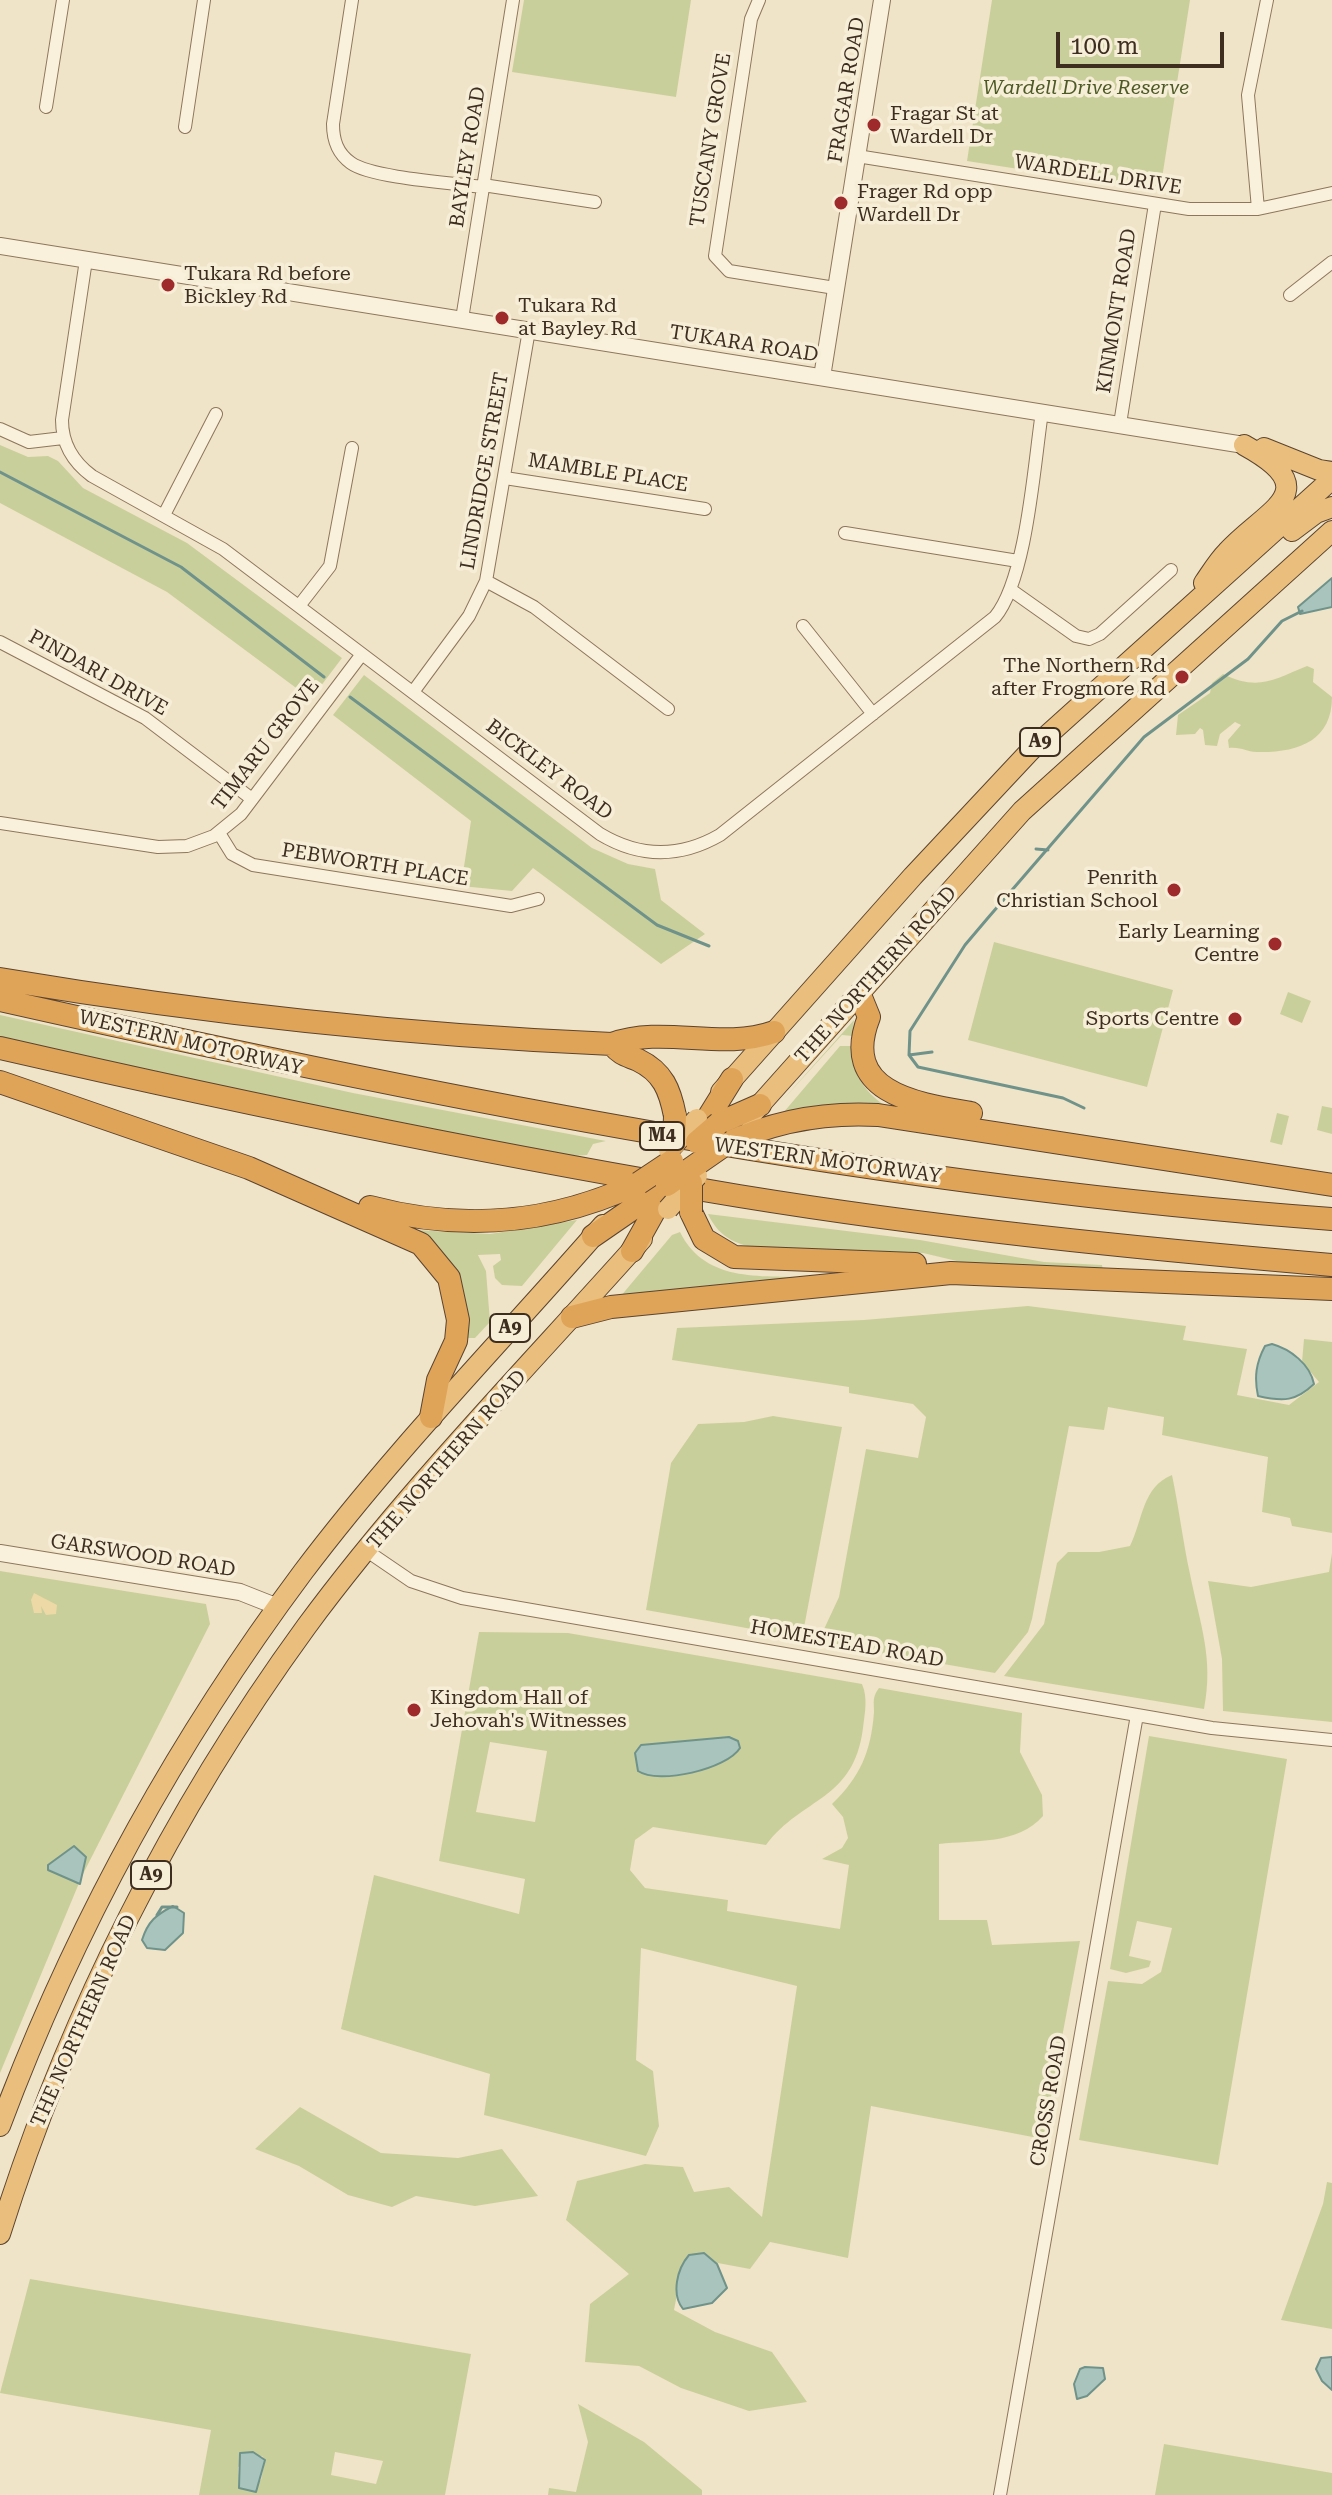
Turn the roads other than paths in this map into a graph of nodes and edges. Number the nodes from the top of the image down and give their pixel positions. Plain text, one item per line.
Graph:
1 (63, 0) edge
2 (204, 0) edge
3 (352, 0) edge
4 (513, 0) edge
5 (759, 0) edge
6 (882, 0) edge
7 (1267, 0) edge
8 (46, 107) dead end
9 (185, 127) dead end
10 (857, 156) junction
11 (483, 186) junction
12 (1330, 198) edge
13 (595, 202) dead end
14 (1155, 204) junction
15 (1258, 209) junction
16 (0, 246) edge
17 (86, 260) junction
18 (1332, 262) edge
19 (835, 288) junction
20 (1290, 295) dead end
21 (462, 319) junction
22 (529, 330) junction
23 (822, 377) junction
24 (1042, 412) junction
25 (216, 414) dead end
26 (1120, 424) junction
27 (0, 429) edge
28 (63, 438) junction
29 (1244, 445) junction
30 (352, 448) dead end
31 (1332, 472) edge
32 (505, 478) junction
33 (1332, 479) edge
34 (1332, 507) edge
35 (705, 509) dead end
36 (165, 513) junction
37 (845, 533) dead end
38 (1328, 540) edge
39 (1018, 561) junction
40 (1171, 570) dead end
41 (486, 581) junction
42 (1011, 590) junction
43 (299, 606) junction
44 (1178, 618) junction
45 (803, 626) dead end
46 (0, 642) edge
47 (362, 654) junction
48 (413, 692) junction
49 (668, 709) dead end
50 (873, 714) junction
51 (252, 799) junction
52 (0, 823) edge
53 (219, 833) junction
54 (538, 899) dead end
55 (0, 979) edge
56 (860, 995) junction
57 (0, 1000) edge
58 (774, 1032) junction
59 (612, 1044) junction
60 (0, 1048) edge
61 (732, 1079) joint
62 (0, 1082) edge
63 (760, 1105) joint
64 (718, 1125) junction
65 (682, 1164) junction
66 (1332, 1172) edge
67 (1332, 1185) edge
68 (311, 1193) junction
69 (647, 1202) junction
70 (1332, 1219) edge
71 (593, 1236) joint
72 (632, 1251) joint
73 (1332, 1265) edge
74 (951, 1273) junction
75 (1332, 1289) edge
76 (572, 1317) junction
77 (431, 1417) junction
78 (367, 1551) junction
79 (0, 1553) edge
80 (278, 1607) junction
81 (1137, 1715) junction
82 (1332, 1740) edge
83 (0, 2126) edge
84 (0, 2234) edge
85 (1000, 2495) edge

1 - 8 street
2 - 9 street
3 - 11 street
4 - 11 street, BAYLEY ROAD
5 - 19 street, TUSCANY GROVE
6 - 10 street, FRAGAR ROAD
7 - 15 street
10 - 14 street, WARDELL DRIVE
10 - 19 street, FRAGAR ROAD
11 - 13 street
11 - 21 street, BAYLEY ROAD
12 - 15 street, WARDELL DRIVE
14 - 15 street, WARDELL DRIVE
14 - 26 street, KINMONT ROAD
16 - 17 street, TUKARA ROAD
17 - 21 street, TUKARA ROAD
17 - 28 street
18 - 20 street
19 - 23 street, FRAGAR ROAD
21 - 22 street, TUKARA ROAD
22 - 23 street, TUKARA ROAD
22 - 32 street, LINDRIDGE STREET
23 - 24 street, TUKARA ROAD
24 - 26 street, TUKARA ROAD
24 - 39 street, BICKLEY ROAD
25 - 36 street
26 - 29 street, TUKARA ROAD
27 - 28 street
28 - 36 street, BICKLEY ROAD
29 - 31 highway
29 - 44 highway
30 - 43 street
32 - 35 street, MAMBLE PLACE
32 - 41 street, LINDRIDGE STREET
33 - 44 highway, THE NORTHERN ROAD / A9
34 - 44 highway
36 - 43 street, BICKLEY ROAD
37 - 39 street
38 - 56 highway, THE NORTHERN ROAD / A9
39 - 42 street, BICKLEY ROAD
40 - 42 street
41 - 48 street, LINDRIDGE STREET
41 - 49 street
42 - 50 street, BICKLEY ROAD
43 - 47 street, BICKLEY ROAD
44 - 58 highway, THE NORTHERN ROAD / A9
45 - 50 street
46 - 51 street, PINDARI DRIVE
47 - 48 street, BICKLEY ROAD
47 - 51 street, TIMARU GROVE
48 - 50 street, BICKLEY ROAD
51 - 53 street, TIMARU GROVE
52 - 53 street, TIMARU GROVE
53 - 54 street, PEBWORTH PLACE
55 - 59 highway
56 - 63 highway, THE NORTHERN ROAD / A9
56 - 66 highway
57 - 70 highway, WESTERN MOTORWAY / M4
58 - 59 highway
58 - 61 highway, THE NORTHERN ROAD / A9
59 - 64 highway
60 - 73 highway, M4
61 - 64 highway
62 - 68 highway
63 - 64 highway
64 - 65 highway, bridge
64 - 65 highway, bridge
64 - 65 highway, bridge
64 - 67 highway
65 - 69 highway, bridge
65 - 69 highway, bridge
65 - 69 highway, bridge
68 - 69 highway
68 - 77 highway
69 - 71 highway
69 - 72 highway
69 - 74 highway
71 - 77 highway, THE NORTHERN ROAD / A9
72 - 76 highway, THE NORTHERN ROAD / A9
74 - 75 highway
74 - 76 highway
76 - 78 highway, THE NORTHERN ROAD / A9
77 - 80 highway, THE NORTHERN ROAD / A9
78 - 81 street, HOMESTEAD ROAD
78 - 84 highway, THE NORTHERN ROAD / A9
79 - 80 street, GARSWOOD ROAD
80 - 83 highway, THE NORTHERN ROAD / A9
81 - 82 street, HOMESTEAD ROAD
81 - 85 street, CROSS ROAD

